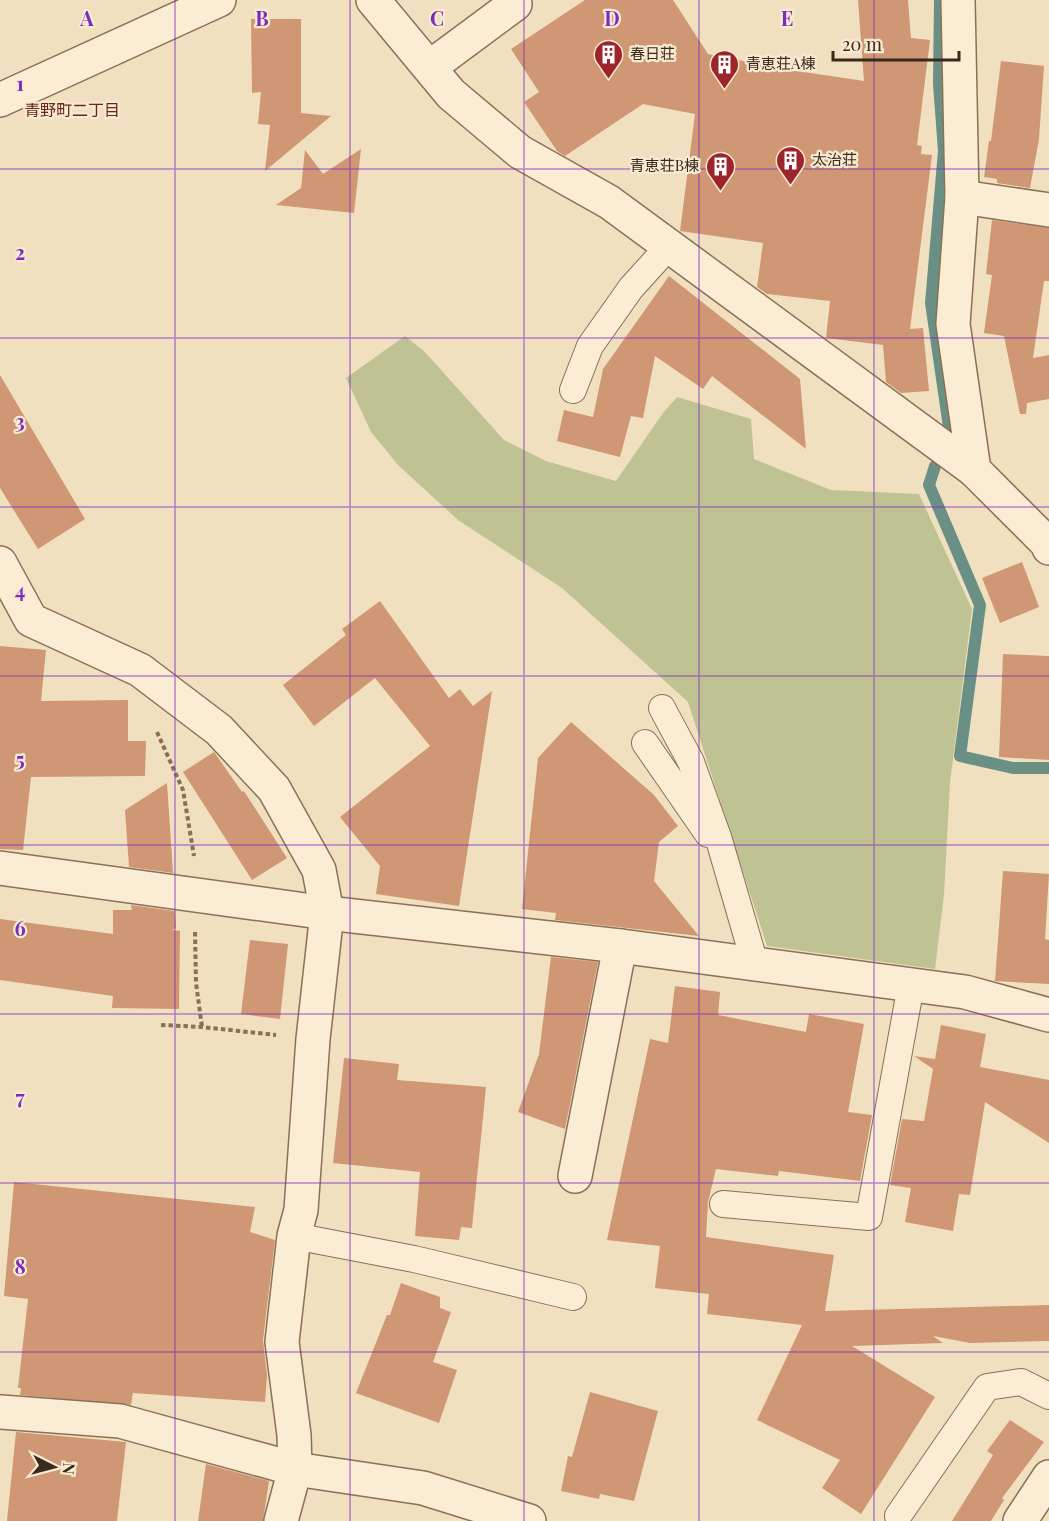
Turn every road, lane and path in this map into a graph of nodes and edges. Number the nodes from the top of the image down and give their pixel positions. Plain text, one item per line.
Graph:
1 (219, 0) edge
2 (373, 0) edge
3 (512, 0) edge
4 (958, 0) edge
5 (430, 67) junction
6 (0, 100) edge
7 (962, 197) junction
8 (1049, 210) edge
9 (669, 246) junction
10 (573, 390) dead end
11 (974, 470) junction
12 (1049, 548) edge
13 (0, 563) edge
14 (662, 708) dead end
15 (645, 743) dead end
16 (721, 849) junction
17 (0, 868) edge
18 (327, 913) junction
19 (620, 946) junction
20 (755, 964) junction
21 (911, 985) junction
22 (1049, 1015) edge
23 (160, 1025) dead end
24 (313, 1039) junction
25 (575, 1176) dead end
26 (723, 1204) dead end
27 (294, 1236) junction
28 (573, 1297) dead end
29 (1049, 1396) edge
30 (1, 1412) edge
31 (295, 1469) junction
32 (1049, 1477) edge
33 (898, 1516) dead end
34 (281, 1521) edge
35 (528, 1521) edge
36 (1020, 1521) edge

1 - 6 street
2 - 5 street
3 - 5 street
4 - 7 street
5 - 9 street
7 - 8 street
7 - 11 street
9 - 10 lane
9 - 11 street
11 - 12 street
13 - 18 street
14 - 16 lane
15 - 16 lane
16 - 20 lane
17 - 18 street
18 - 19 street
18 - 24 street
19 - 20 street
19 - 25 street
20 - 21 street
21 - 22 street
21 - 26 lane
23 - 24 path
24 - 27 street
27 - 28 lane
27 - 31 street
29 - 33 lane
30 - 31 street
31 - 34 street
31 - 35 street
32 - 36 street

